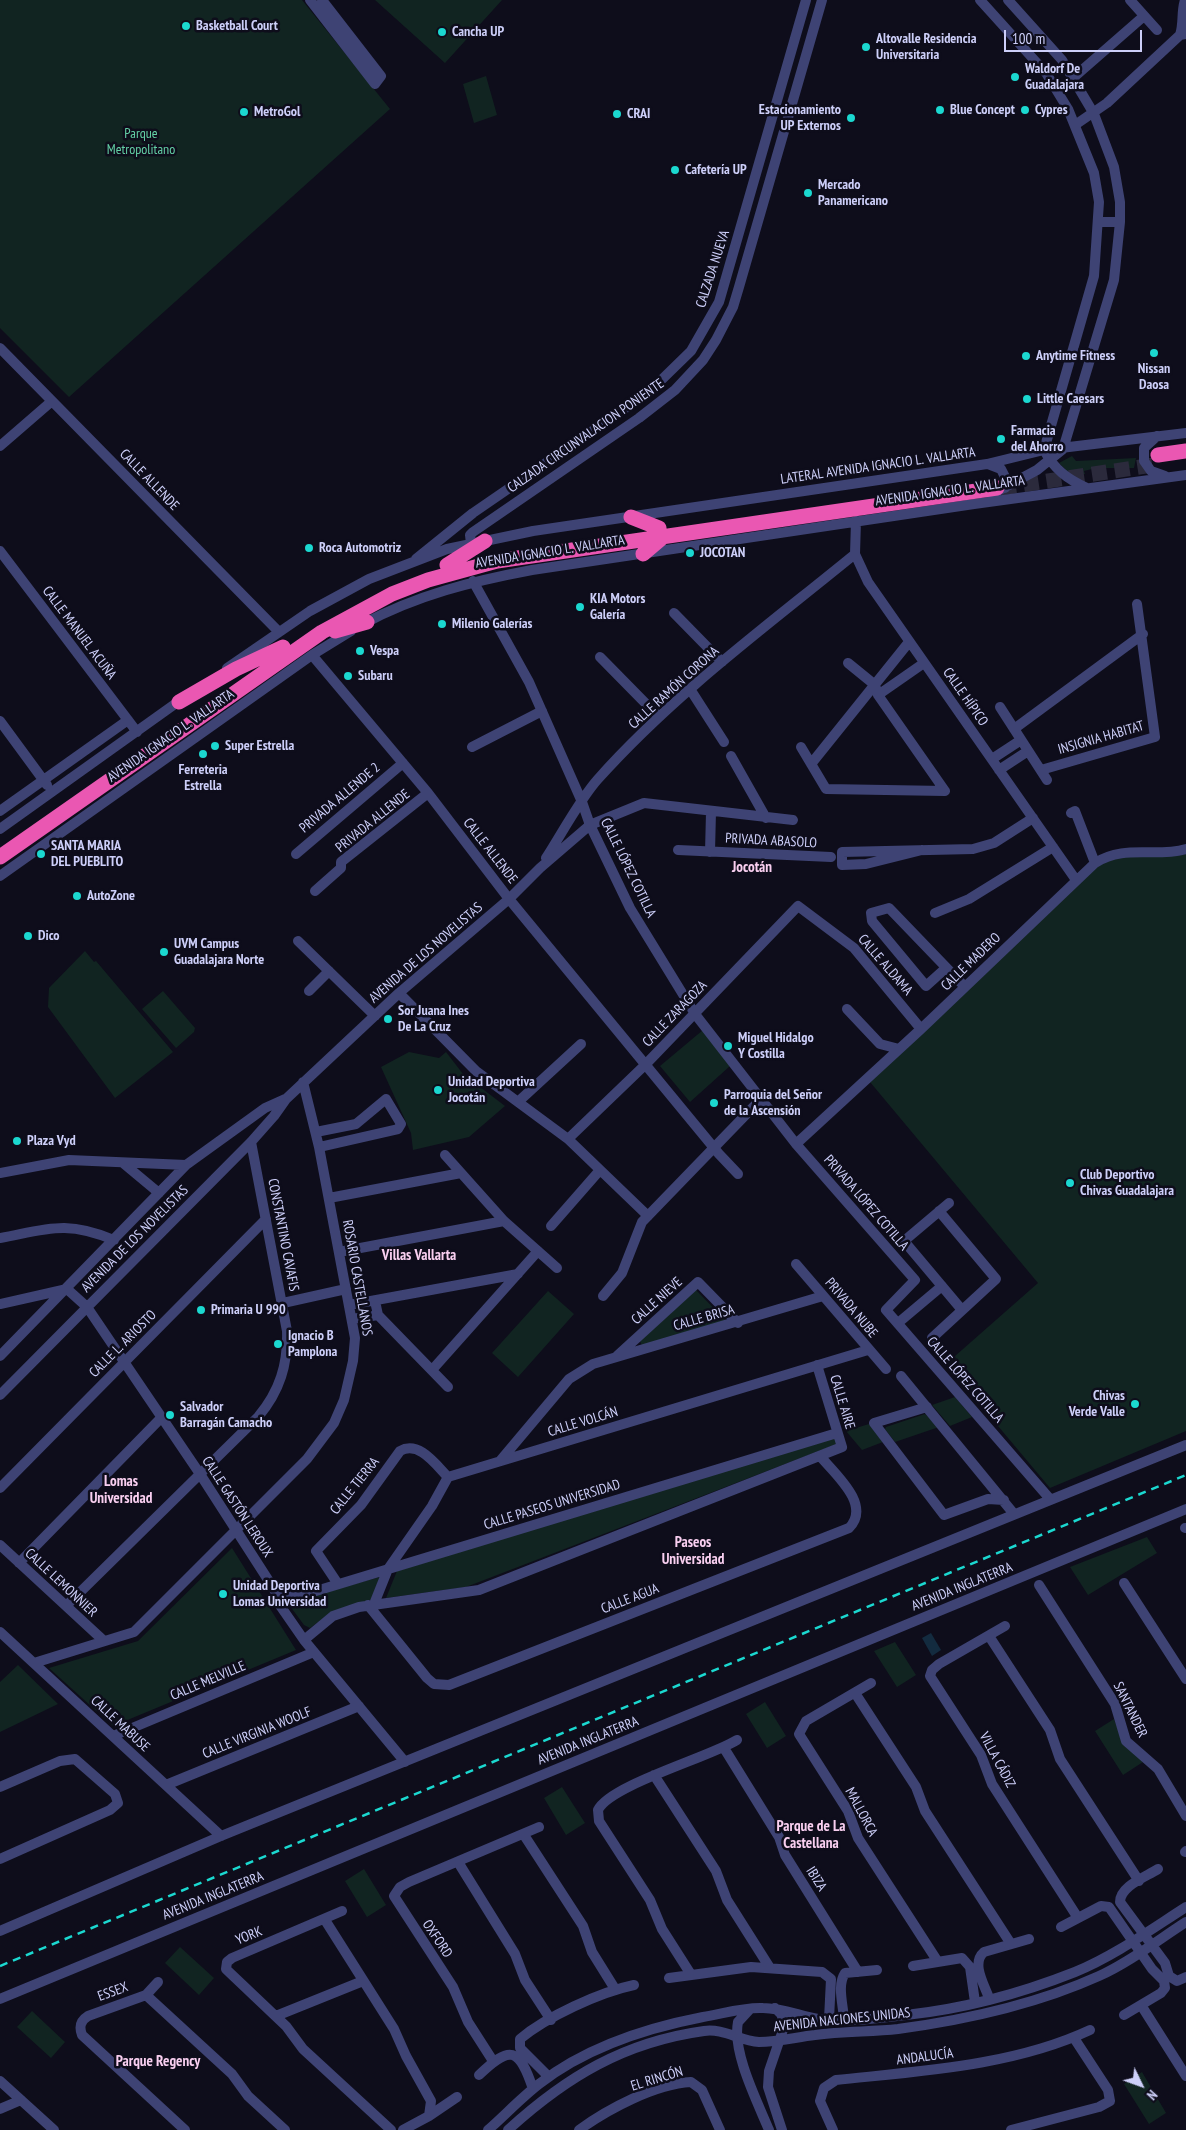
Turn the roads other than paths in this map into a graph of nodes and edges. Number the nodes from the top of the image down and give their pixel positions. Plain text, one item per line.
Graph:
1 (310, 0) edge
2 (322, 0) edge
3 (806, 0) edge
4 (822, 0) edge
5 (980, 0) edge
6 (1008, 0) edge
7 (1130, 0) edge
8 (1182, 2) edge
9 (1144, 16) junction
10 (1156, 30) dead end
11 (1183, 34) edge
12 (1073, 78) junction
13 (1094, 114) junction
14 (1076, 125) junction
15 (1098, 222) junction
16 (1120, 222) junction
17 (0, 348) edge
18 (663, 381) junction
19 (675, 390) junction
20 (52, 401) junction
21 (1186, 432) edge
22 (1158, 436) junction
23 (0, 446) edge
24 (1062, 449) junction
25 (1044, 450) junction
26 (1186, 451) edge
27 (1186, 460) edge
28 (1050, 461) junction
29 (987, 464) junction
30 (1162, 465) junction
31 (542, 466) junction
32 (1186, 475) edge
33 (550, 478) junction
34 (999, 485) junction
35 (1089, 488) junction
36 (974, 504) junction
37 (692, 508) joint
38 (631, 517) junction
39 (856, 521) junction
40 (661, 532) junction
41 (478, 543) junction
42 (0, 551) edge
43 (643, 554) junction
44 (855, 554) junction
45 (413, 561) junction
46 (447, 565) junction
47 (474, 581) junction
48 (1137, 604) dead end
49 (674, 613) dead end
50 (367, 622) junction
51 (278, 631) junction
52 (1142, 634) junction
53 (316, 636) junction
54 (909, 642) junction
55 (284, 647) junction
56 (312, 655) junction
57 (600, 657) dead end
58 (722, 662) junction
59 (848, 663) dead end
60 (924, 663) junction
61 (690, 688) junction
62 (876, 690) junction
63 (179, 702) junction
64 (1000, 707) dead end
65 (542, 711) junction
66 (659, 717) junction
67 (128, 720) junction
68 (0, 721) edge
69 (1014, 728) junction
70 (137, 732) junction
71 (1021, 740) junction
72 (724, 742) dead end
73 (472, 747) dead end
74 (801, 747) dead end
75 (1028, 751) junction
76 (731, 756) dead end
77 (992, 759) junction
78 (403, 763) junction
79 (811, 764) junction
80 (999, 770) junction
81 (1041, 770) junction
82 (43, 780) junction
83 (1047, 780) dead end
84 (52, 793) junction
85 (428, 793) junction
86 (582, 802) junction
87 (0, 811) edge
88 (711, 812) junction
89 (1071, 813) dead end
90 (766, 818) junction
91 (1033, 818) junction
92 (793, 820) dead end
93 (590, 825) junction
94 (0, 829) edge
95 (0, 847) edge
96 (1053, 847) junction
97 (1186, 849) edge
98 (678, 850) dead end
99 (922, 850) junction
100 (710, 852) junction
101 (296, 854) dead end
102 (0, 857) edge
103 (831, 857) dead end
104 (1095, 863) junction
105 (540, 868) junction
106 (2, 874) edge
107 (1076, 880) junction
108 (315, 890) dead end
109 (509, 898) junction
110 (798, 906) joint
111 (935, 913) dead end
112 (298, 941) dead end
113 (946, 968) junction
114 (328, 971) junction
115 (965, 987) junction
116 (309, 991) dead end
117 (399, 993) junction
118 (847, 1009) dead end
119 (695, 1014) junction
120 (375, 1016) junction
121 (921, 1029) junction
122 (581, 1044) dead end
123 (899, 1049) junction
124 (646, 1064) junction
125 (303, 1082) junction
126 (286, 1099) junction
127 (761, 1099) junction
128 (518, 1100) junction
129 (356, 1124) junction
130 (316, 1132) junction
131 (360, 1136) junction
132 (568, 1139) junction
133 (251, 1142) junction
134 (796, 1144) junction
135 (319, 1146) junction
136 (714, 1147) junction
137 (445, 1155) dead end
138 (123, 1163) junction
139 (186, 1165) junction
140 (600, 1170) junction
141 (0, 1173) edge
142 (461, 1174) junction
143 (738, 1174) dead end
144 (159, 1194) junction
145 (329, 1198) junction
146 (949, 1203) dead end
147 (939, 1211) junction
148 (648, 1216) junction
149 (266, 1218) junction
150 (504, 1220) junction
151 (551, 1226) dead end
152 (0, 1238) edge
153 (114, 1240) junction
154 (538, 1251) junction
155 (339, 1252) junction
156 (796, 1264) dead end
157 (557, 1268) dead end
158 (518, 1274) junction
159 (915, 1280) joint
160 (942, 1286) junction
161 (67, 1289) junction
162 (346, 1289) junction
163 (603, 1296) dead end
164 (823, 1296) junction
165 (375, 1301) junction
166 (283, 1303) junction
167 (0, 1304) edge
168 (349, 1305) junction
169 (86, 1307) junction
170 (962, 1310) junction
171 (378, 1316) junction
172 (352, 1320) junction
173 (738, 1323) junction
174 (898, 1323) junction
175 (932, 1338) dead end
176 (868, 1350) junction
177 (0, 1356) edge
178 (615, 1358) junction
179 (125, 1362) junction
180 (817, 1365) junction
181 (886, 1369) dead end
182 (432, 1370) junction
183 (901, 1376) dead end
184 (448, 1387) dead end
185 (0, 1394) edge
186 (927, 1407) junction
187 (162, 1417) junction
188 (837, 1433) junction
189 (1186, 1445) edge
190 (820, 1456) junction
191 (500, 1461) junction
192 (200, 1474) junction
193 (448, 1477) junction
194 (0, 1488) edge
195 (1050, 1499) junction
196 (1004, 1500) junction
197 (1186, 1509) edge
198 (1014, 1514) junction
199 (236, 1530) junction
200 (0, 1545) edge
201 (19, 1563) junction
202 (388, 1569) junction
203 (1124, 1583) dead end
204 (338, 1584) junction
205 (1039, 1585) dead end
206 (274, 1589) junction
207 (371, 1605) junction
208 (66, 1606) junction
209 (1006, 1626) dead end
210 (0, 1632) edge
211 (989, 1636) junction
212 (304, 1640) junction
213 (104, 1641) junction
214 (314, 1652) junction
215 (34, 1663) junction
216 (1186, 1680) edge
217 (871, 1683) dead end
218 (855, 1693) junction
219 (359, 1706) junction
220 (113, 1736) junction
221 (737, 1740) dead end
222 (724, 1748) junction
223 (405, 1762) junction
224 (654, 1775) junction
225 (166, 1785) junction
226 (0, 1787) edge
227 (1186, 1816) edge
228 (540, 1827) dead end
229 (524, 1835) junction
230 (221, 1836) junction
231 (0, 1859) edge
232 (458, 1862) junction
233 (1158, 1869) dead end
234 (1139, 1881) junction
235 (1186, 1908) edge
236 (342, 1911) dead end
237 (1078, 1918) junction
238 (325, 1920) junction
239 (1186, 1922) edge
240 (1061, 1927) dead end
241 (0, 1931) edge
242 (1144, 1934) junction
243 (1029, 1939) dead end
244 (1132, 1942) junction
245 (1011, 1944) junction
246 (1152, 1944) junction
247 (1139, 1952) junction
248 (938, 1962) junction
249 (913, 1966) dead end
250 (770, 1968) junction
251 (877, 1970) dead end
252 (858, 1972) junction
253 (690, 1973) junction
254 (1186, 1977) edge
255 (669, 1978) dead end
256 (363, 1981) junction
257 (158, 1982) dead end
258 (634, 1985) dead end
259 (616, 1989) junction
260 (146, 1995) junction
261 (1004, 1995) junction
262 (989, 1998) junction
263 (0, 1999) edge
264 (975, 2002) junction
265 (1141, 2005) junction
266 (1006, 2007) junction
267 (775, 2008) junction
268 (750, 2009) junction
269 (1124, 2015) dead end
270 (276, 2016) junction
271 (884, 2017) junction
272 (829, 2019) junction
273 (844, 2019) junction
274 (551, 2020) junction
275 (886, 2030) junction
276 (1090, 2030) dead end
277 (737, 2038) junction
278 (1074, 2038) junction
279 (780, 2040) junction
280 (493, 2061) junction
281 (479, 2075) dead end
282 (1186, 2076) edge
283 (549, 2077) junction
284 (0, 2081) edge
285 (534, 2088) junction
286 (457, 2097) dead end
287 (21, 2100) junction
288 (0, 2109) edge
289 (429, 2116) junction
290 (419, 2126) edge
291 (54, 2130) edge
292 (185, 2130) edge
293 (285, 2130) edge
294 (391, 2130) edge
295 (403, 2130) edge
296 (488, 2130) edge
297 (508, 2130) edge
298 (580, 2130) edge
299 (720, 2130) edge
300 (769, 2130) edge
301 (782, 2130) edge
302 (833, 2130) edge
303 (1011, 2130) edge

1 - 2 street
3 - 18 street, CALZADA NUEVA
4 - 19 street, CALZADA CIRCUNVALACION PONIENTE
5 - 14 street
6 - 12 street
7 - 9 street
8 - 11 street
9 - 10 street
9 - 12 street
11 - 13 street
12 - 13 street
13 - 14 street
13 - 16 street
14 - 15 street
15 - 16 street
15 - 25 street
16 - 24 street
17 - 20 street, CALLE ALLENDE
18 - 19 street
18 - 31 street, CALZADA NUEVA
19 - 33 street, CALZADA CIRCUNVALACION PONIENTE
20 - 23 street
20 - 51 street, CALLE ALLENDE
21 - 22 street, LATERAL AVENIDA IGNACIO L. VALLARTA
22 - 24 street, LATERAL AVENIDA IGNACIO L. VALLARTA
22 - 30 street
24 - 25 street, LATERAL AVENIDA IGNACIO L. VALLARTA
24 - 28 street
25 - 28 street
25 - 29 street, LATERAL AVENIDA IGNACIO L. VALLARTA
26 - 30 highway, AVENIDA IGNACIO L. VALLARTA
27 - 30 highway, AVENIDA IGNACIO L. VALLARTA
28 - 34 street
28 - 35 street
29 - 34 street
29 - 37 street, LATERAL AVENIDA IGNACIO L. VALLARTA
30 - 32 street, AVENIDA IGNACIO L. VALLARTA
30 - 35 street, AVENIDA IGNACIO L. VALLARTA
31 - 33 street
31 - 45 street, CALZADA NUEVA
33 - 41 street, CALZADA CIRCUNVALACION PONIENTE
34 - 36 street
34 - 40 highway, AVENIDA IGNACIO L. VALLARTA
35 - 36 street, AVENIDA IGNACIO L. VALLARTA
36 - 39 street, AVENIDA IGNACIO L. VALLARTA
37 - 38 street, AVENIDA IGNACIO L. VALLARTA
38 - 40 highway
38 - 41 street, AVENIDA IGNACIO L. VALLARTA
39 - 43 street, AVENIDA IGNACIO L. VALLARTA
39 - 44 street, CALLE HÍPICO
40 - 43 highway
40 - 46 highway, AVENIDA IGNACIO L. VALLARTA
40 - 53 highway, AVENIDA IGNACIO L. VALLARTA
41 - 45 street, AVENIDA IGNACIO L. VALLARTA
41 - 46 highway
42 - 67 street, CALLE MANUEL ACUÑA
43 - 47 street, AVENIDA IGNACIO L. VALLARTA
44 - 54 street, CALLE HÍPICO
44 - 58 street, CALLE RAMÓN CORONA
45 - 51 street, AVENIDA IGNACIO L. VALLARTA
46 - 55 highway, AVENIDA IGNACIO L. VALLARTA
47 - 50 street, AVENIDA IGNACIO L. VALLARTA
47 - 65 street, CALLE LÓPEZ COTILLA
48 - 52 street, INSIGNIA HABITAT
49 - 58 street
50 - 53 highway
50 - 56 street, AVENIDA IGNACIO L. VALLARTA
51 - 63 street, AVENIDA IGNACIO L. VALLARTA
52 - 69 street
52 - 81 street, INSIGNIA HABITAT
53 - 102 highway, AVENIDA IGNACIO L. VALLARTA
54 - 60 street, CALLE HÍPICO
54 - 62 street
55 - 63 highway
55 - 95 highway, AVENIDA IGNACIO L. VALLARTA
56 - 78 street, CALLE ALLENDE
56 - 106 street, AVENIDA IGNACIO L. VALLARTA
57 - 66 street
58 - 61 street, CALLE RAMÓN CORONA
59 - 62 street
60 - 62 street
60 - 77 street, CALLE HÍPICO
61 - 66 street, CALLE RAMÓN CORONA
61 - 72 street
62 - 79 street
62 - 79 street
63 - 70 street, AVENIDA IGNACIO L. VALLARTA
64 - 69 street
65 - 73 street
65 - 86 street, CALLE LÓPEZ COTILLA
66 - 86 street, CALLE RAMÓN CORONA
67 - 70 street, CALLE MANUEL ACUÑA
67 - 82 street
68 - 82 street
69 - 71 street
70 - 84 street, AVENIDA IGNACIO L. VALLARTA
71 - 75 street
71 - 77 street
74 - 79 street
75 - 80 street
75 - 81 street
76 - 90 street, PRIVADA ABASOLO
77 - 80 street, CALLE HÍPICO
78 - 85 street, CALLE ALLENDE
78 - 101 street, PRIVADA ALLENDE 2
80 - 91 street, CALLE HÍPICO
81 - 83 street
82 - 84 street
82 - 87 street
84 - 94 street, AVENIDA IGNACIO L. VALLARTA
85 - 108 street, PRIVADA ALLENDE
85 - 109 street, CALLE ALLENDE
86 - 93 street, CALLE LÓPEZ COTILLA
86 - 105 street, CALLE RAMÓN CORONA
88 - 90 street, PRIVADA ABASOLO
88 - 93 street, PRIVADA ABASOLO
88 - 100 street, PRIVADA ABASOLO
89 - 104 street
90 - 92 street, PRIVADA ABASOLO
91 - 96 street, CALLE HÍPICO
91 - 99 street
93 - 105 street, PRIVADA ABASOLO
93 - 119 street, CALLE LÓPEZ COTILLA
96 - 107 street, CALLE HÍPICO
96 - 111 street
97 - 104 street, CALLE MADERO
98 - 100 street, PRIVADA ABASOLO
99 - 99 street
100 - 103 street, PRIVADA ABASOLO
104 - 107 street, CALLE MADERO
105 - 109 street, AVENIDA DE LOS NOVELISTAS
107 - 115 street, CALLE MADERO
109 - 117 street, AVENIDA DE LOS NOVELISTAS
109 - 124 street, CALLE ALLENDE
110 - 119 street, CALLE ZARAGOZA
110 - 121 street, CALLE ALDAMA
112 - 114 street
113 - 113 street
113 - 115 street
114 - 116 street
114 - 120 street
115 - 121 street, CALLE MADERO
117 - 120 street, AVENIDA DE LOS NOVELISTAS
117 - 128 street
118 - 123 street
119 - 124 street, CALLE ZARAGOZA
119 - 127 street, CALLE LÓPEZ COTILLA
120 - 125 street, AVENIDA DE LOS NOVELISTAS
121 - 123 street, CALLE MADERO
122 - 128 street
123 - 134 street, CALLE MADERO
124 - 132 street, CALLE ZARAGOZA
124 - 136 street, CALLE ALLENDE
125 - 126 street, AVENIDA DE LOS NOVELISTAS
125 - 130 street, ROSARIO CASTELLANOS
126 - 133 street, AVENIDA DE LOS NOVELISTAS
126 - 139 street, AVENIDA DE LOS NOVELISTAS
127 - 134 street, CALLE LÓPEZ COTILLA
127 - 136 street
128 - 132 street
129 - 130 street
129 - 131 street
129 - 131 street
130 - 135 street, ROSARIO CASTELLANOS
131 - 135 street
132 - 140 street
133 - 149 street, CONSTANTINO CAVAFIS
133 - 169 street, AVENIDA DE LOS NOVELISTAS
134 - 159 street, PRIVADA LÓPEZ COTILLA
135 - 145 street, ROSARIO CASTELLANOS
136 - 143 street, CALLE ALLENDE
136 - 148 street
137 - 142 street
138 - 139 street
138 - 141 street
138 - 144 street
139 - 144 street, AVENIDA DE LOS NOVELISTAS
140 - 148 street
140 - 151 street
142 - 145 street
142 - 150 street
144 - 153 street, AVENIDA DE LOS NOVELISTAS
145 - 155 street, ROSARIO CASTELLANOS
146 - 147 street
147 - 160 street
147 - 170 street
148 - 163 street
149 - 166 street, CONSTANTINO CAVAFIS
149 - 179 street, CALLE L. ARIOSTO
150 - 154 street
150 - 155 street
152 - 153 street
153 - 161 street, AVENIDA DE LOS NOVELISTAS
154 - 157 street
154 - 158 street
155 - 162 street, ROSARIO CASTELLANOS
156 - 164 street, PRIVADA NUBE
158 - 165 street
158 - 182 street
159 - 174 street, CALLE LÓPEZ COTILLA
160 - 170 street
160 - 174 street
161 - 167 street
161 - 169 street, CALLE GASTÓN LEROUX
161 - 177 street, AVENIDA DE LOS NOVELISTAS
162 - 166 street
162 - 168 street, ROSARIO CASTELLANOS
164 - 173 street, CALLE BRISA
164 - 176 street, PRIVADA NUBE
165 - 168 street
165 - 171 street
166 - 192 street, CONSTANTINO CAVAFIS
168 - 172 street, ROSARIO CASTELLANOS
169 - 179 street, CALLE GASTÓN LEROUX
169 - 185 street, AVENIDA DE LOS NOVELISTAS
170 - 175 street
171 - 172 street
171 - 182 street
172 - 199 street, ROSARIO CASTELLANOS
173 - 178 street, CALLE BRISA
173 - 178 street, CALLE NIEVE
174 - 195 street, CALLE LÓPEZ COTILLA
176 - 180 street, CALLE VOLCÁN
176 - 181 street, PRIVADA NUBE
178 - 191 street, CALLE BRISA
179 - 187 street, CALLE GASTÓN LEROUX
179 - 194 street, CALLE L. ARIOSTO
180 - 188 street, CALLE AIRE
180 - 191 street, CALLE VOLCÁN
182 - 184 street
183 - 186 street
186 - 196 street
186 - 196 street
187 - 192 street, CALLE GASTÓN LEROUX
187 - 201 street
188 - 190 street, CALLE AIRE
188 - 202 street, CALLE PASEOS UNIVERSIDAD
189 - 195 street
190 - 207 street
190 - 207 street, CALLE AGUA
191 - 193 street, CALLE VOLCÁN
192 - 199 street, CALLE GASTÓN LEROUX
192 - 208 street, CONSTANTINO CAVAFIS
193 - 202 street
193 - 204 street, CALLE TIERRA
195 - 198 street
196 - 198 street
197 - 263 street, AVENIDA INGLATERRA
198 - 223 street
199 - 206 street, CALLE GASTÓN LEROUX
199 - 213 street, ROSARIO CASTELLANOS
200 - 201 street, CALLE LEMONNIER
201 - 208 street, CALLE LEMONNIER
202 - 204 street, CALLE PASEOS UNIVERSIDAD
202 - 207 street
203 - 216 street
204 - 206 street, CALLE PASEOS UNIVERSIDAD
205 - 227 street, SANTANDER
206 - 212 street, CALLE GASTÓN LEROUX
207 - 212 street
208 - 213 street, CALLE LEMONNIER
209 - 211 street, VILLA CÁDIZ
210 - 215 street, CALLE MABUSE
211 - 234 street
211 - 237 street, VILLA CÁDIZ
212 - 214 street, CALLE GASTÓN LEROUX
213 - 215 street, ROSARIO CASTELLANOS
214 - 219 street, CALLE GASTÓN LEROUX
214 - 220 street, CALLE MELVILLE
215 - 220 street, CALLE MABUSE
217 - 218 street, MALLORCA
218 - 245 street
218 - 248 street, MALLORCA
219 - 223 street, CALLE GASTÓN LEROUX
219 - 225 street, CALLE VIRGINIA WOOLF
220 - 225 street, CALLE MABUSE
221 - 222 street
222 - 224 street
222 - 252 street, IBIZA
223 - 230 street
224 - 250 street
224 - 253 street
225 - 230 street, CALLE MABUSE
226 - 231 street
228 - 229 street, OXFORD
229 - 232 street, OXFORD
229 - 259 street
230 - 241 street
232 - 274 street
232 - 280 street, OXFORD
233 - 234 street
234 - 242 street
235 - 242 street, AVENIDA NACIONES UNIDAS
236 - 238 street, YORK
237 - 240 street
237 - 244 street
238 - 256 street
238 - 270 street, YORK
239 - 246 street, AVENIDA NACIONES UNIDAS
242 - 244 street, AVENIDA NACIONES UNIDAS
242 - 246 street
243 - 245 street
244 - 247 street
244 - 261 street, AVENIDA NACIONES UNIDAS
245 - 262 street
246 - 247 street, AVENIDA NACIONES UNIDAS
246 - 254 street
247 - 265 street
247 - 266 street, AVENIDA NACIONES UNIDAS
248 - 249 street
248 - 264 street
250 - 253 street
250 - 272 street
251 - 252 street
252 - 273 street
253 - 255 street
256 - 270 street
256 - 289 street
257 - 260 street
258 - 259 street
259 - 274 street
260 - 292 street, ESSEX
260 - 293 street, ESSEX
261 - 262 street, AVENIDA NACIONES UNIDAS
261 - 266 street
262 - 264 street, AVENIDA NACIONES UNIDAS
264 - 271 street, AVENIDA NACIONES UNIDAS
265 - 269 street
265 - 282 street
266 - 275 street, AVENIDA NACIONES UNIDAS
267 - 268 street, AVENIDA NACIONES UNIDAS
267 - 272 street, AVENIDA NACIONES UNIDAS
267 - 279 street
268 - 277 street
268 - 283 street, AVENIDA NACIONES UNIDAS
270 - 294 street, YORK
271 - 273 street, AVENIDA NACIONES UNIDAS
271 - 275 street
272 - 273 street, AVENIDA NACIONES UNIDAS
274 - 283 street
275 - 279 street, AVENIDA NACIONES UNIDAS
276 - 278 street, ANDALUCÍA
277 - 279 street, AVENIDA NACIONES UNIDAS
277 - 297 street, AVENIDA NACIONES UNIDAS
277 - 300 street
278 - 302 street, ANDALUCÍA
278 - 303 street
279 - 301 street
280 - 281 street
280 - 285 street
283 - 285 street, AVENIDA NACIONES UNIDAS
284 - 287 street
285 - 296 street, AVENIDA NACIONES UNIDAS
286 - 289 street
287 - 288 street
287 - 291 street
289 - 290 street
290 - 295 street
298 - 299 street, EL RINCÓN

